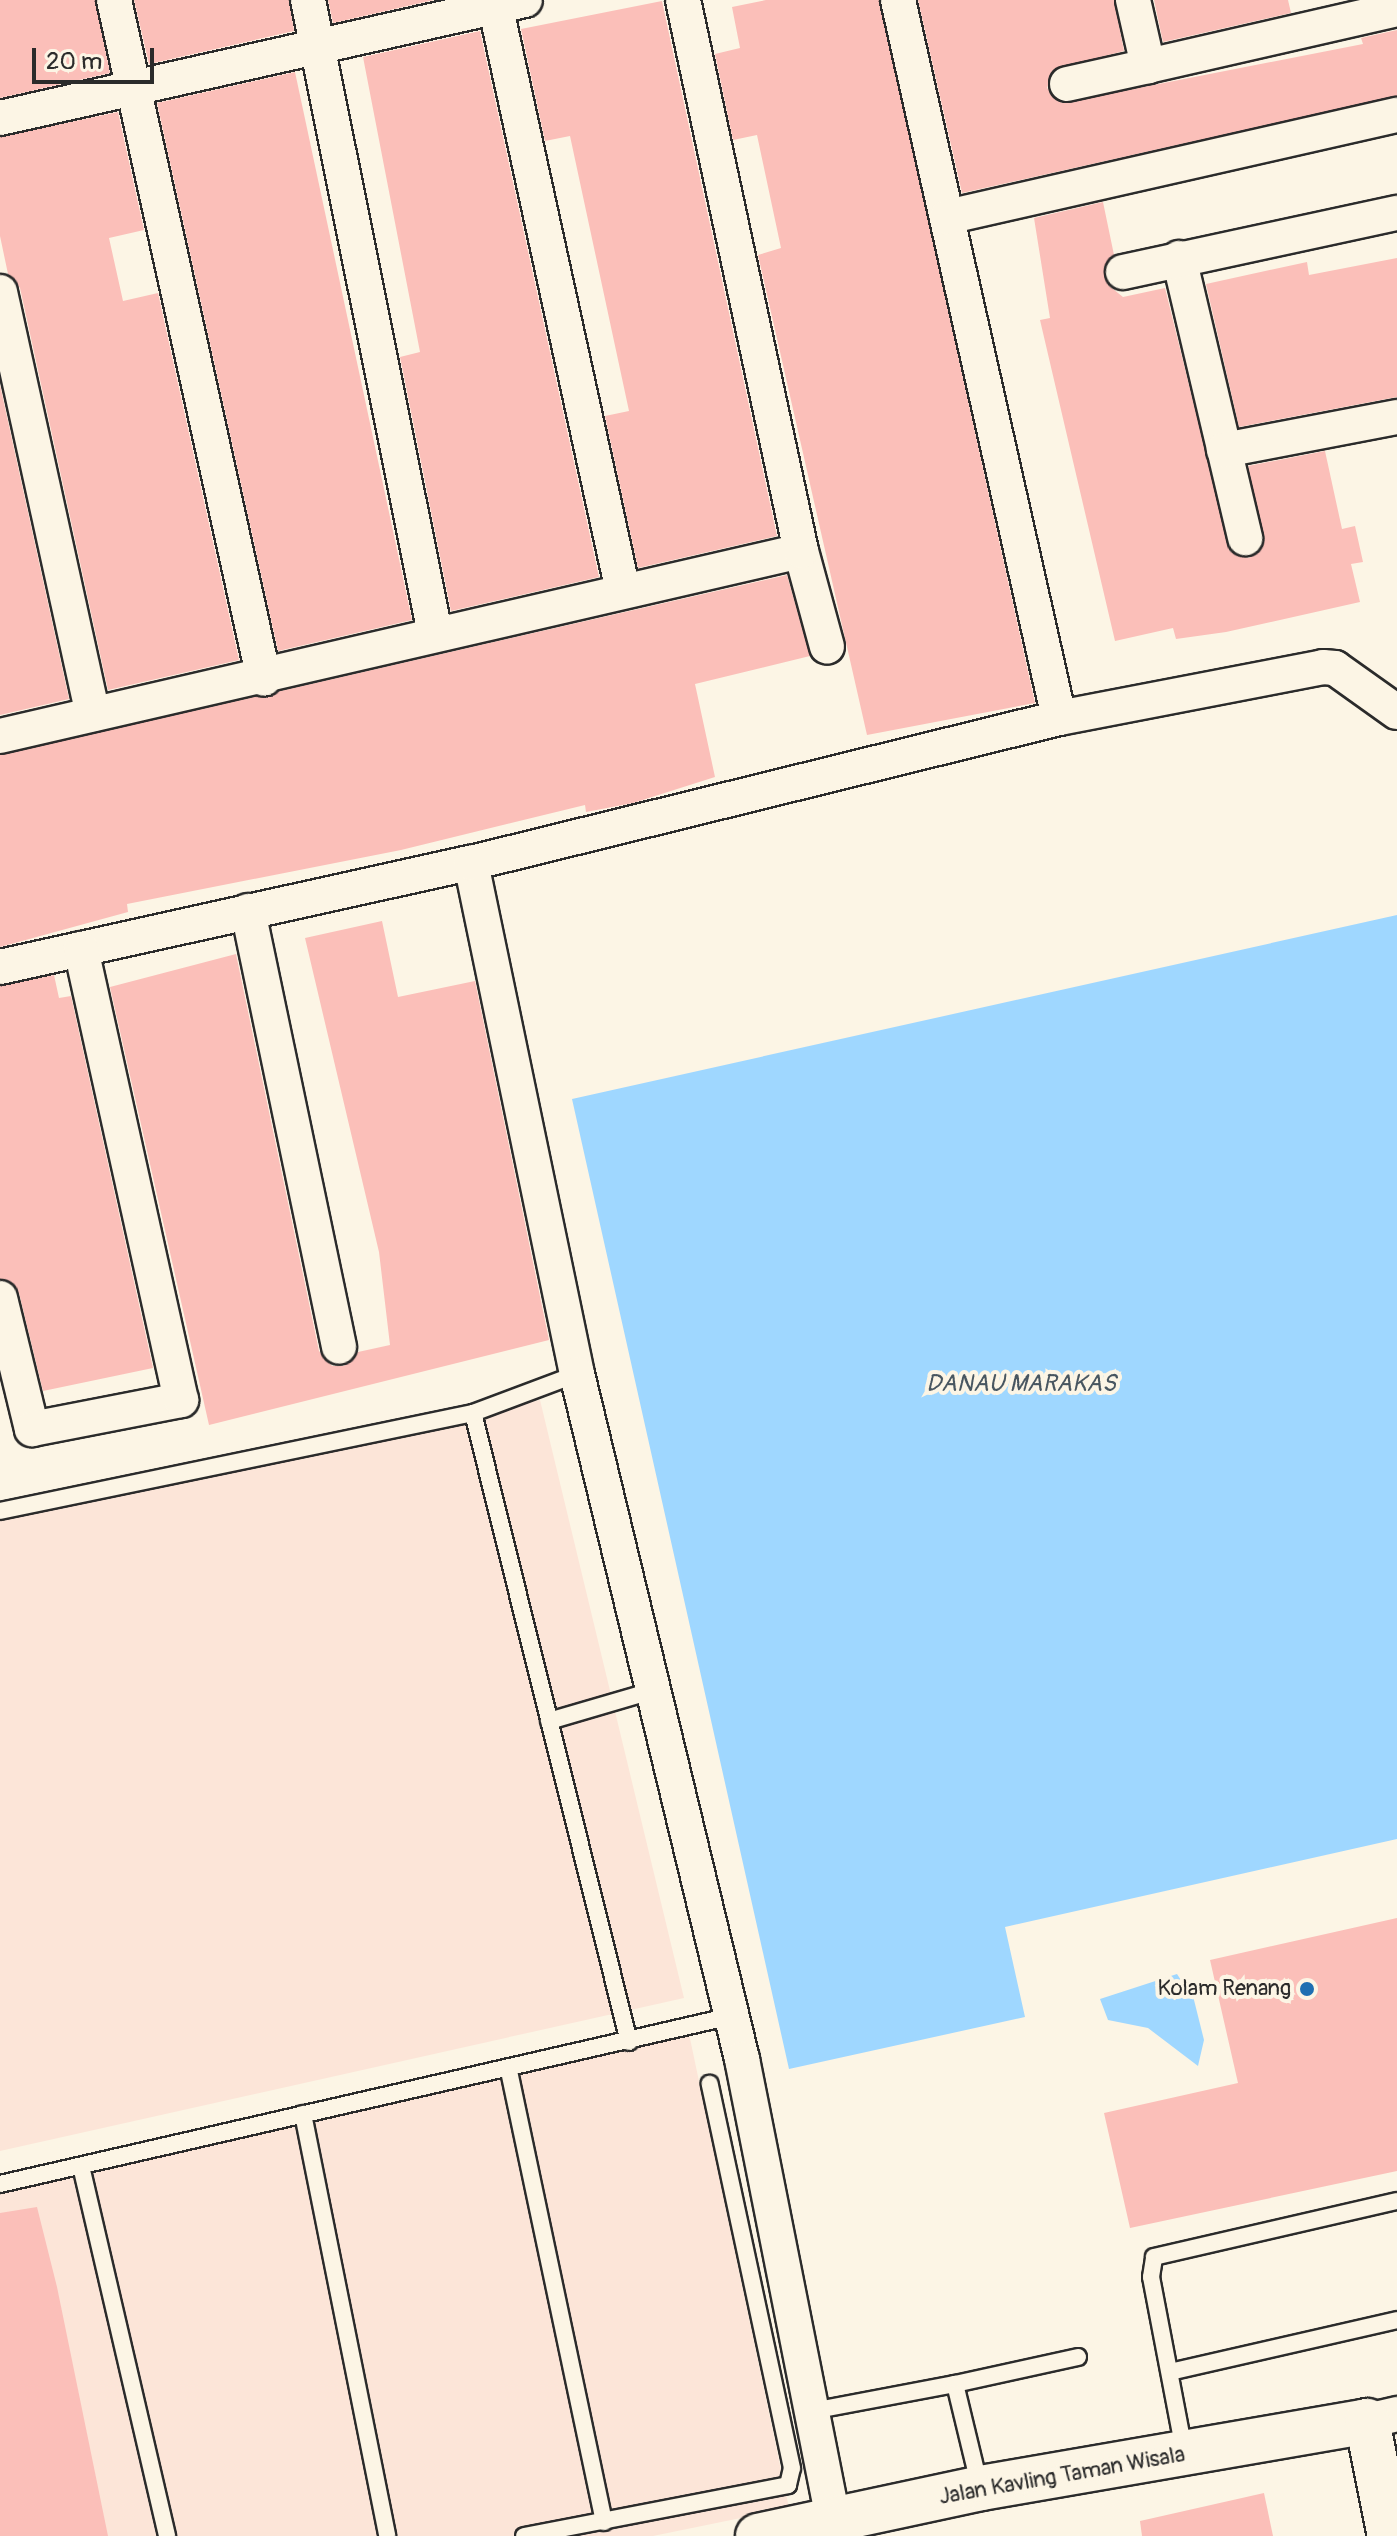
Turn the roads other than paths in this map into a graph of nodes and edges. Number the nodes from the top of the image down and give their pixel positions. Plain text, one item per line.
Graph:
1 (114, 0) edge
2 (308, 0) edge
3 (683, 0) edge
4 (898, 0) edge
5 (1133, 0) edge
6 (505, 2) edge
7 (1397, 9) edge
8 (1322, 13) edge
9 (318, 45) junction
10 (1148, 66) junction
11 (1067, 84) dead end
12 (133, 88) junction
13 (1397, 115) edge
14 (0, 118) edge
15 (1397, 213) edge
16 (947, 217) junction
17 (1179, 258) junction
18 (1123, 272) dead end
19 (0, 292) edge
20 (1392, 423) edge
21 (1224, 450) junction
22 (1245, 538) dead end
23 (801, 551) junction
24 (623, 591) junction
25 (435, 633) junction
26 (827, 647) dead end
27 (264, 679) junction
28 (1397, 712) edge
29 (93, 714) junction
30 (1059, 718) junction
31 (0, 736) edge
32 (471, 863) junction
33 (248, 911) junction
34 (81, 949) junction
35 (0, 967) edge
36 (0, 1298) edge
37 (339, 1347) dead end
38 (577, 1374) junction
39 (473, 1413) junction
40 (0, 1511) edge
41 (655, 1690) junction
42 (549, 1721) junction
43 (732, 2016) junction
44 (629, 2042) junction
45 (509, 2071) junction
46 (710, 2084) dead end
47 (303, 2114) junction
48 (81, 2166) junction
49 (0, 2184) edge
50 (1397, 2201) edge
51 (1397, 2320) edge
52 (1078, 2357) dead end
53 (1170, 2372) junction
54 (955, 2384) junction
55 (812, 2411) junction
56 (1382, 2417) edge
57 (1185, 2455) junction
58 (981, 2488) junction
59 (833, 2520) junction
60 (604, 2522) junction
61 (167, 2536) edge
62 (387, 2536) edge
63 (524, 2536) edge
64 (758, 2536) edge
65 (1390, 2536) edge

1 - 12 street
2 - 9 street
3 - 23 street
4 - 16 street
5 - 10 street
6 - 9 street
6 - 24 street
7 - 8 street
8 - 10 street
9 - 12 street
9 - 25 street
10 - 11 street
12 - 14 street
12 - 27 street
13 - 16 street
15 - 17 street
16 - 30 street
17 - 18 street
17 - 21 street
19 - 29 street
20 - 21 street
21 - 22 street
23 - 24 street
23 - 26 street
24 - 25 street
25 - 27 street
27 - 29 street
28 - 30 street
29 - 31 street
30 - 32 street
32 - 33 street
32 - 38 street
33 - 34 street
33 - 37 street
34 - 35 street
34 - 36 street
38 - 39 lane
38 - 41 street
39 - 40 lane
39 - 42 lane
41 - 42 lane
41 - 43 street
42 - 44 lane
43 - 44 lane
43 - 55 street
44 - 45 lane
45 - 47 lane
45 - 60 lane
46 - 60 lane
47 - 48 lane
47 - 62 lane
48 - 49 lane
48 - 61 lane
50 - 53 lane
51 - 53 lane
52 - 54 lane
53 - 57 lane
54 - 55 lane
54 - 58 lane
55 - 59 street
56 - 57 street, Jalan Kavling Taman Wisala
56 - 65 street
57 - 58 street, Jalan Kavling Taman Wisala
58 - 59 street, Jalan Kavling Taman Wisala
59 - 64 street, Jalan Kavling Taman Wisala
60 - 63 lane

